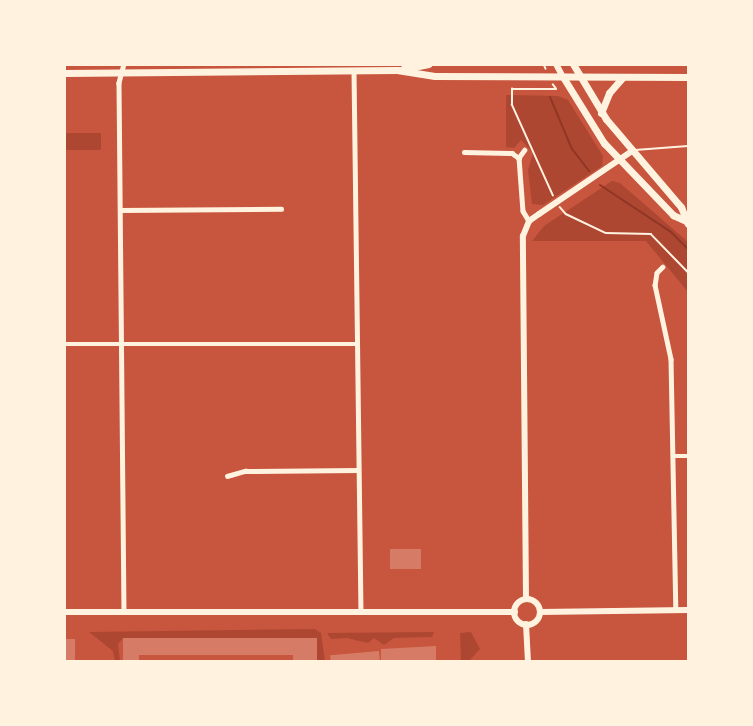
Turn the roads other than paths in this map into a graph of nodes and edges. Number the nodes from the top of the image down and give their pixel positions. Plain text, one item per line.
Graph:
1 (124, 64) edge
2 (429, 64) edge
3 (556, 64) edge
4 (573, 64) edge
5 (266, 68) edge
6 (397, 70) junction
7 (354, 71) junction
8 (64, 73) edge
9 (122, 73) junction
10 (563, 77) junction
11 (580, 77) junction
12 (623, 77) junction
13 (688, 77) edge
14 (601, 113) junction
15 (688, 146) edge
16 (525, 150) dead end
17 (632, 151) junction
18 (464, 152) dead end
19 (519, 158) junction
20 (620, 162) junction
21 (281, 208) dead end
22 (120, 210) junction
23 (529, 221) junction
24 (687, 222) edge
25 (663, 267) dead end
26 (64, 344) edge
27 (355, 344) junction
28 (123, 345) junction
29 (674, 456) junction
30 (688, 456) edge
31 (358, 470) junction
32 (227, 476) dead end
33 (526, 599) junction
34 (676, 610) junction
35 (688, 610) edge
36 (64, 612) edge
37 (124, 612) junction
38 (361, 612) junction
39 (515, 612) junction
40 (540, 612) junction
41 (526, 624) junction
42 (528, 662) edge

1 - 9 street
2 - 6 main road
3 - 10 main road
4 - 11 main road
5 - 7 main road
5 - 9 main road
6 - 7 main road
6 - 10 main road
7 - 27 street
8 - 9 main road
9 - 22 street
10 - 11 main road
10 - 20 main road
11 - 12 main road
11 - 14 main road
12 - 13 main road
12 - 14 main road
14 - 17 main road
15 - 17 lane
16 - 19 street
17 - 20 main road
17 - 24 main road
18 - 19 street
19 - 23 street
20 - 23 main road
20 - 24 main road
21 - 22 street
22 - 28 street
23 - 33 main road
25 - 29 street
26 - 28 street
27 - 28 street
27 - 31 street
28 - 37 street
29 - 30 street
29 - 34 street
31 - 32 street
31 - 38 street
33 - 39 main road
33 - 40 main road
34 - 35 main road
34 - 40 main road
36 - 37 main road
37 - 38 main road
38 - 39 main road
39 - 41 main road
40 - 41 main road
41 - 42 main road

